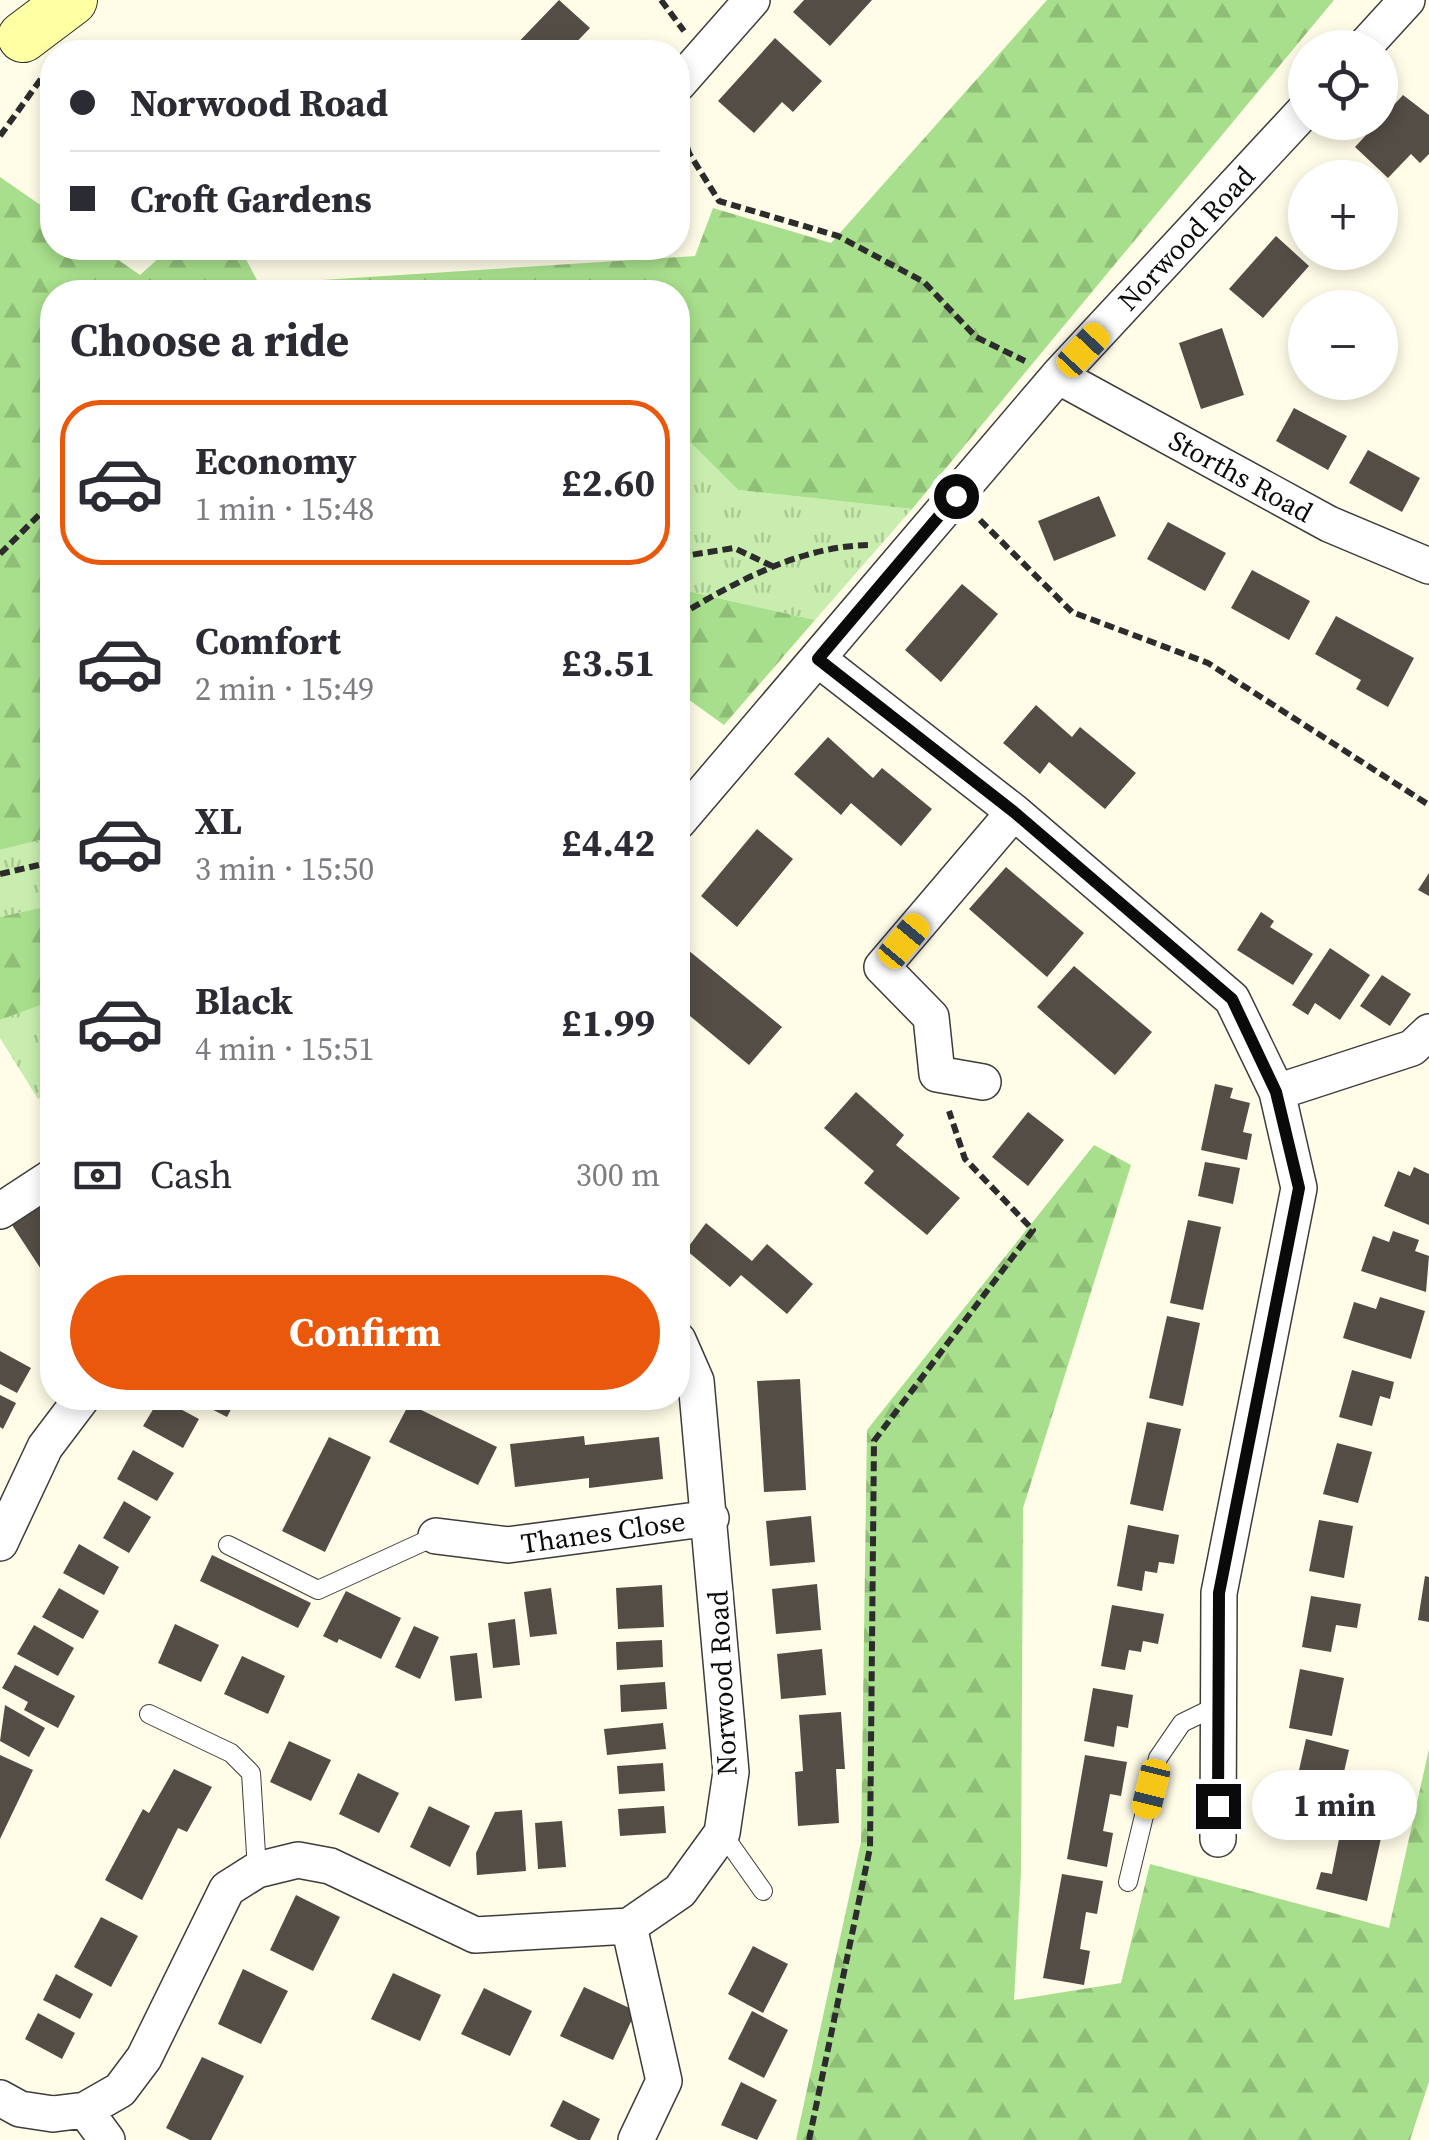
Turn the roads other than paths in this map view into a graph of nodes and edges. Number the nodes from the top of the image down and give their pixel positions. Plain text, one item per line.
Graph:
1 (72, 0) edge
2 (752, 0) edge
3 (1407, 0) edge
4 (1380, 30) edge
5 (25, 51) edge
6 (690, 70) edge
7 (1288, 128) edge
8 (1058, 376) junction
9 (1429, 566) edge
10 (818, 659) junction
11 (690, 808) edge
12 (1014, 812) junction
13 (1429, 1032) edge
14 (983, 1082) dead end
15 (1276, 1092) junction
16 (40, 1184) edge
17 (0, 1211) edge
18 (690, 1367) edge
19 (73, 1410) edge
20 (711, 1518) junction
21 (436, 1536) joint
22 (0, 1543) edge
23 (228, 1545) dead end
24 (1218, 1705) junction
25 (149, 1714) dead end
26 (722, 1833) junction
27 (1218, 1840) dead end
28 (257, 1870) junction
29 (1128, 1882) dead end
30 (763, 1891) dead end
31 (629, 1926) junction
32 (0, 2098) edge
33 (85, 2110) junction
34 (108, 2140) edge
35 (636, 2140) edge

1 - 5 street
2 - 6 street
3 - 4 street
7 - 8 street, Norwood Road
8 - 9 street, Storths Road
8 - 10 street, Norwood Road
10 - 11 street, Norwood Road
10 - 12 street
12 - 14 street
12 - 15 street
13 - 15 street
15 - 24 street
16 - 17 street
18 - 20 street, Norwood Road
19 - 22 street
20 - 21 street, Thanes Close
20 - 26 street, Norwood Road
21 - 23 lane
24 - 27 street
24 - 29 lane
25 - 28 lane
26 - 30 lane
26 - 31 street, Norwood Road
28 - 31 street
28 - 33 street
31 - 35 street
32 - 33 street
33 - 34 street

